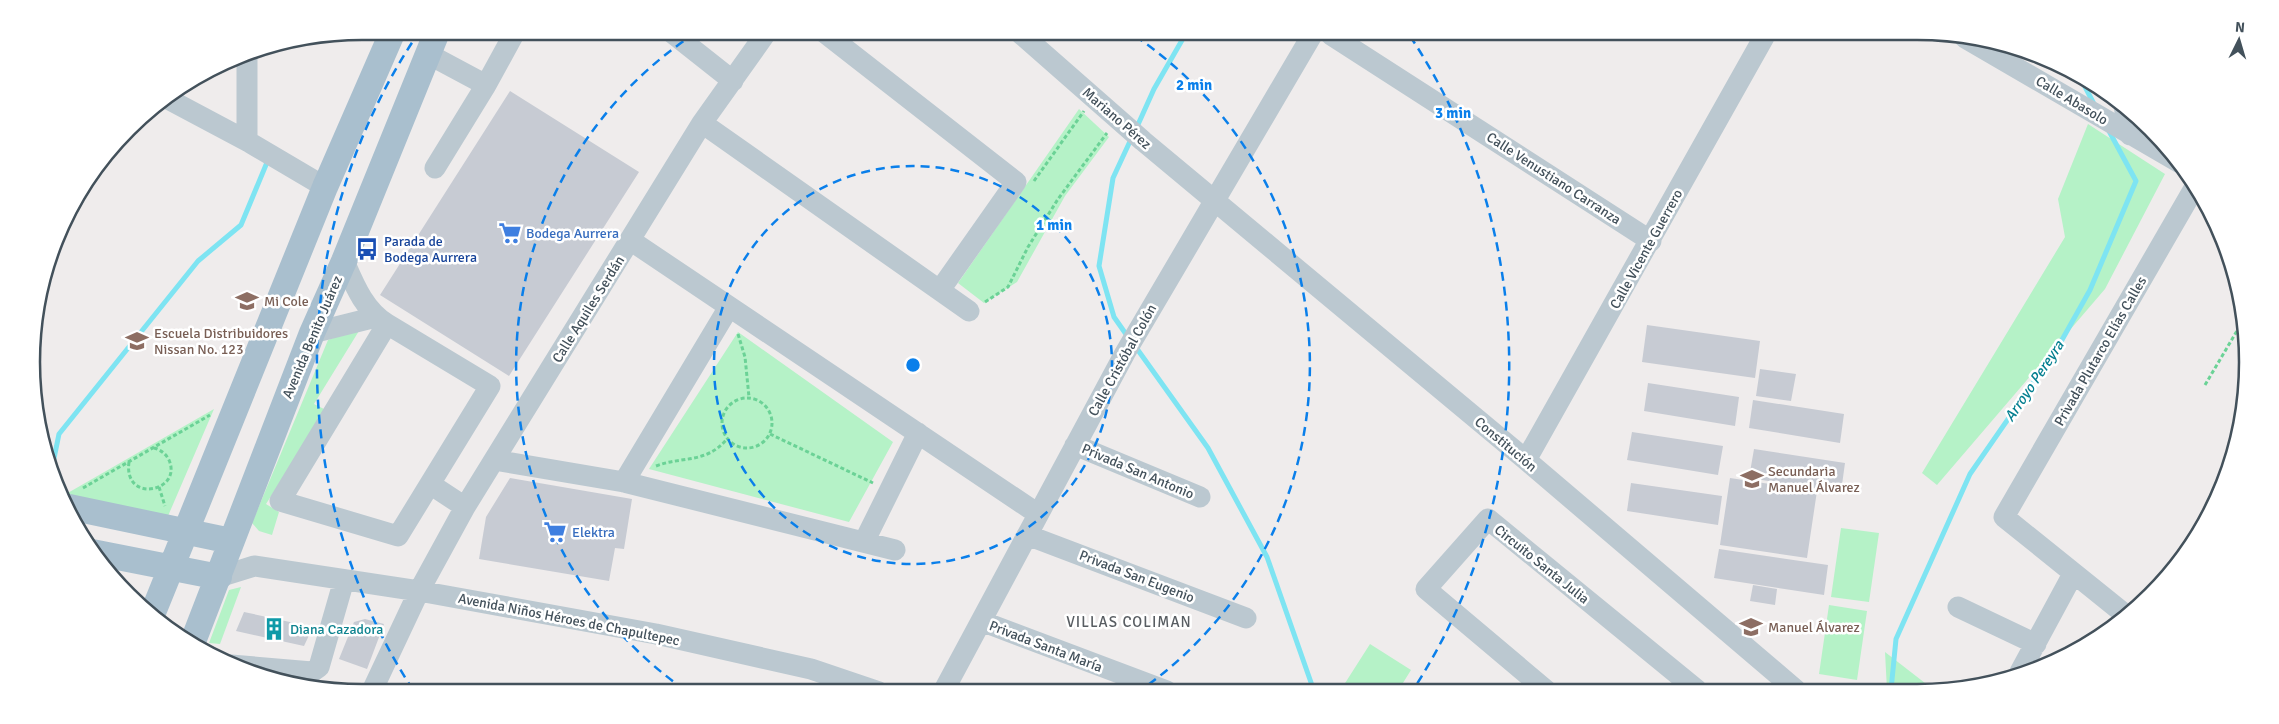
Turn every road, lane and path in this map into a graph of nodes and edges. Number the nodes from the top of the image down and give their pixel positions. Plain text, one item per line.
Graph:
1 (389, 40) edge
2 (511, 40) edge
3 (681, 40) edge
4 (761, 40) edge
5 (833, 40) edge
6 (1027, 40) edge
7 (1309, 40) edge
8 (1339, 40) edge
9 (1762, 40) edge
10 (433, 43) edge
11 (1979, 46) edge
12 (247, 62) edge
13 (733, 81) junction
14 (486, 84) junction
15 (1094, 98) junction
16 (173, 102) edge
17 (2127, 118) edge
18 (1120, 121) junction
19 (702, 123) junction
20 (2130, 134) junction
21 (247, 142) junction
22 (2160, 152) edge
23 (435, 168) dead end
24 (1016, 182) junction
25 (324, 188) junction
26 (2191, 193) edge
27 (1215, 200) junction
28 (630, 240) junction
29 (1651, 241) junction
30 (344, 261) junction
31 (940, 290) junction
32 (729, 307) junction
33 (969, 311) joint
34 (381, 320) junction
35 (2237, 331) edge
36 (312, 334) junction
37 (2205, 384) dead end
38 (749, 397) junction
39 (211, 415) dead end
40 (918, 433) junction
41 (770, 434) junction
42 (726, 438) junction
43 (1075, 445) junction
44 (153, 448) junction
45 (494, 460) junction
46 (1526, 460) junction
47 (129, 462) junction
48 (624, 482) junction
49 (430, 484) junction
50 (159, 487) junction
51 (889, 491) junction
52 (1200, 497) dead end
53 (76, 498) edge
54 (466, 507) junction
55 (168, 511) dead end
56 (1038, 514) junction
57 (187, 532) junction
58 (1027, 535) junction
59 (231, 541) junction
60 (864, 542) junction
61 (895, 550) dead end
62 (104, 554) edge
63 (254, 566) junction
64 (171, 568) junction
65 (2073, 574) junction
66 (219, 577) junction
67 (344, 580) junction
68 (419, 591) junction
69 (1958, 607) dead end
70 (155, 608) edge
71 (2120, 611) edge
72 (1246, 618) dead end
73 (981, 621) junction
74 (195, 637) edge
75 (2036, 644) junction
76 (2023, 666) edge
77 (260, 667) edge
78 (375, 684) edge
79 (854, 684) edge
80 (947, 684) edge
81 (1148, 684) edge
82 (1539, 684) edge
83 (1690, 684) edge
84 (1789, 684) edge

1 - 25 main road
2 - 14 street
3 - 13 street
4 - 13 street, Calle Aquiles Serdán
5 - 24 street
6 - 15 street, Mariano Pérez
7 - 27 street, Calle Cristóbal Colón
8 - 29 street, Calle Venustiano Carranza
9 - 29 street, Calle Vicente Guerrero
10 - 14 street
10 - 30 main road, Avenida Benito Juárez
11 - 20 street, Calle Abasolo
12 - 21 street
13 - 19 street, Calle Aquiles Serdán
14 - 23 street
15 - 18 street, Mariano Pérez
15 - 24 path
16 - 21 street
17 - 20 street
18 - 27 street, Mariano Pérez
18 - 33 path
19 - 28 street, Calle Aquiles Serdán
19 - 31 street
20 - 22 street, Calle Abasolo
21 - 25 street
24 - 31 street
25 - 57 main road
26 - 65 street, Privada Plutarco Elías Calles
27 - 43 street, Calle Cristóbal Colón
27 - 46 street, Constitución
28 - 32 street
28 - 45 street, Calle Aquiles Serdán
29 - 46 street, Calle Vicente Guerrero
30 - 34 street
30 - 36 main road, Avenida Benito Juárez
31 - 33 street
32 - 38 path
32 - 40 street
32 - 48 street
34 - 36 street
34 - 49 street
34 - 49 street
35 - 37 path
36 - 59 main road, Avenida Benito Juárez
38 - 41 path
38 - 42 path
39 - 44 path
40 - 51 street
40 - 56 street
41 - 42 path
41 - 51 path
42 - 48 path
43 - 52 street, Privada San Antonio
43 - 56 street, Calle Cristóbal Colón
44 - 47 path
44 - 50 path
45 - 48 street
45 - 54 street, Calle Aquiles Serdán
46 - 84 street, Constitución
47 - 50 path
47 - 53 path
48 - 60 street
49 - 54 street
50 - 55 path
51 - 60 street
53 - 57 main road
54 - 68 street, Calle Aquiles Serdán
56 - 58 street, Calle Cristóbal Colón
57 - 59 main road
57 - 64 main road
58 - 72 street, Privada San Eugenio
58 - 73 street, Calle Cristóbal Colón
59 - 63 street
59 - 66 main road, Avenida Benito Juárez
60 - 61 street
62 - 64 main road, Avenida Niños Héroes de Chapultepec
63 - 66 street, Avenida Niños Héroes de Chapultepec
63 - 67 street, Avenida Niños Héroes de Chapultepec
64 - 66 main road, Avenida Niños Héroes de Chapultepec
64 - 70 main road
65 - 71 street
65 - 75 street
66 - 74 main road, Avenida Benito Juárez
67 - 68 street, Avenida Niños Héroes de Chapultepec
67 - 77 street
68 - 78 street, Calle Aquiles Serdán
68 - 79 street, Avenida Niños Héroes de Chapultepec
69 - 75 street
73 - 80 street, Calle Cristóbal Colón
73 - 81 street, Privada Santa María
75 - 76 street
82 - 83 street, Circuito Santa Julia

